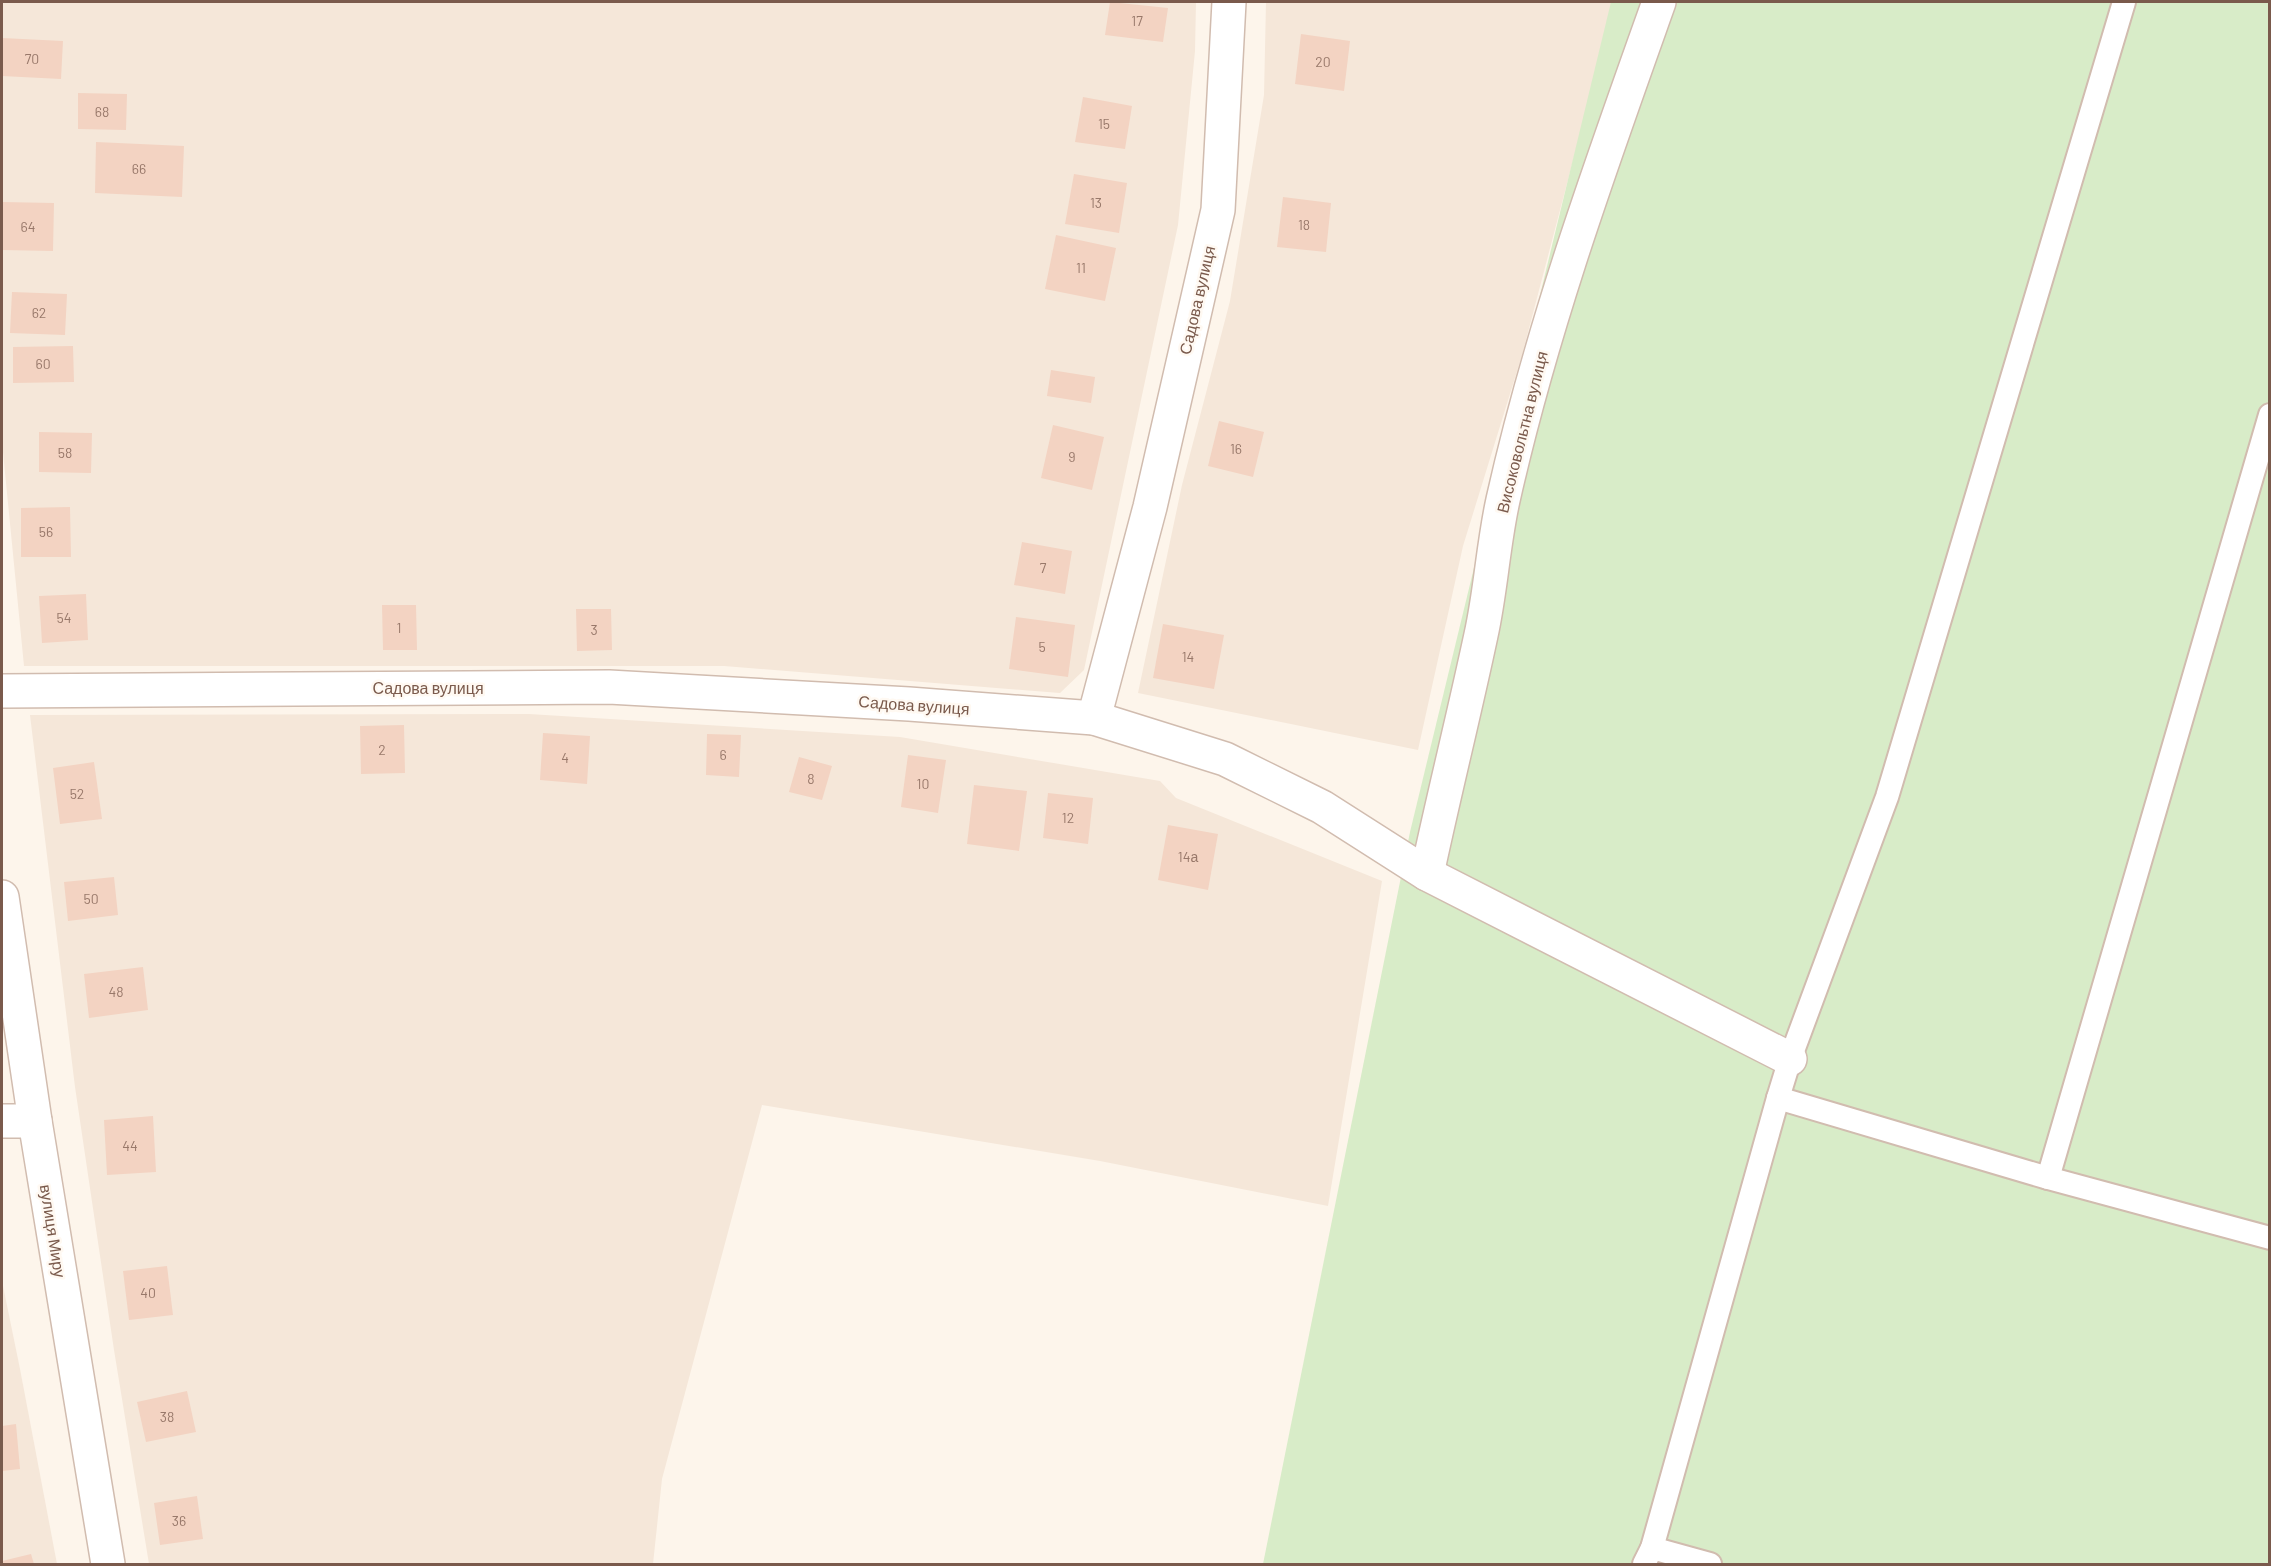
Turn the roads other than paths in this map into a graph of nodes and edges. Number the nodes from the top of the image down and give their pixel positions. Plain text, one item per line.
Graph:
1 (1229, 2) edge
2 (1659, 2) edge
3 (2124, 2) edge
4 (2270, 415) edge
5 (2, 691) edge
6 (1094, 718) junction
7 (1427, 874) junction
8 (2, 897) edge
9 (1790, 1059) junction
10 (1778, 1098) junction
11 (2, 1121) edge
12 (35, 1121) junction
13 (2048, 1178) junction
14 (2270, 1238) edge
15 (1648, 1556) edge
16 (108, 1564) edge
17 (1710, 1564) edge

1 - 6 street, Садова вулиця
2 - 7 street, Високовольтна вулиця
3 - 9 lane
4 - 13 lane
5 - 6 street, Садова вулиця
6 - 7 street
7 - 9 street
8 - 12 street, вулиця Миру
9 - 10 lane
10 - 13 lane
10 - 15 lane
11 - 12 street
12 - 16 street, вулиця Миру
13 - 14 lane
15 - 17 lane

